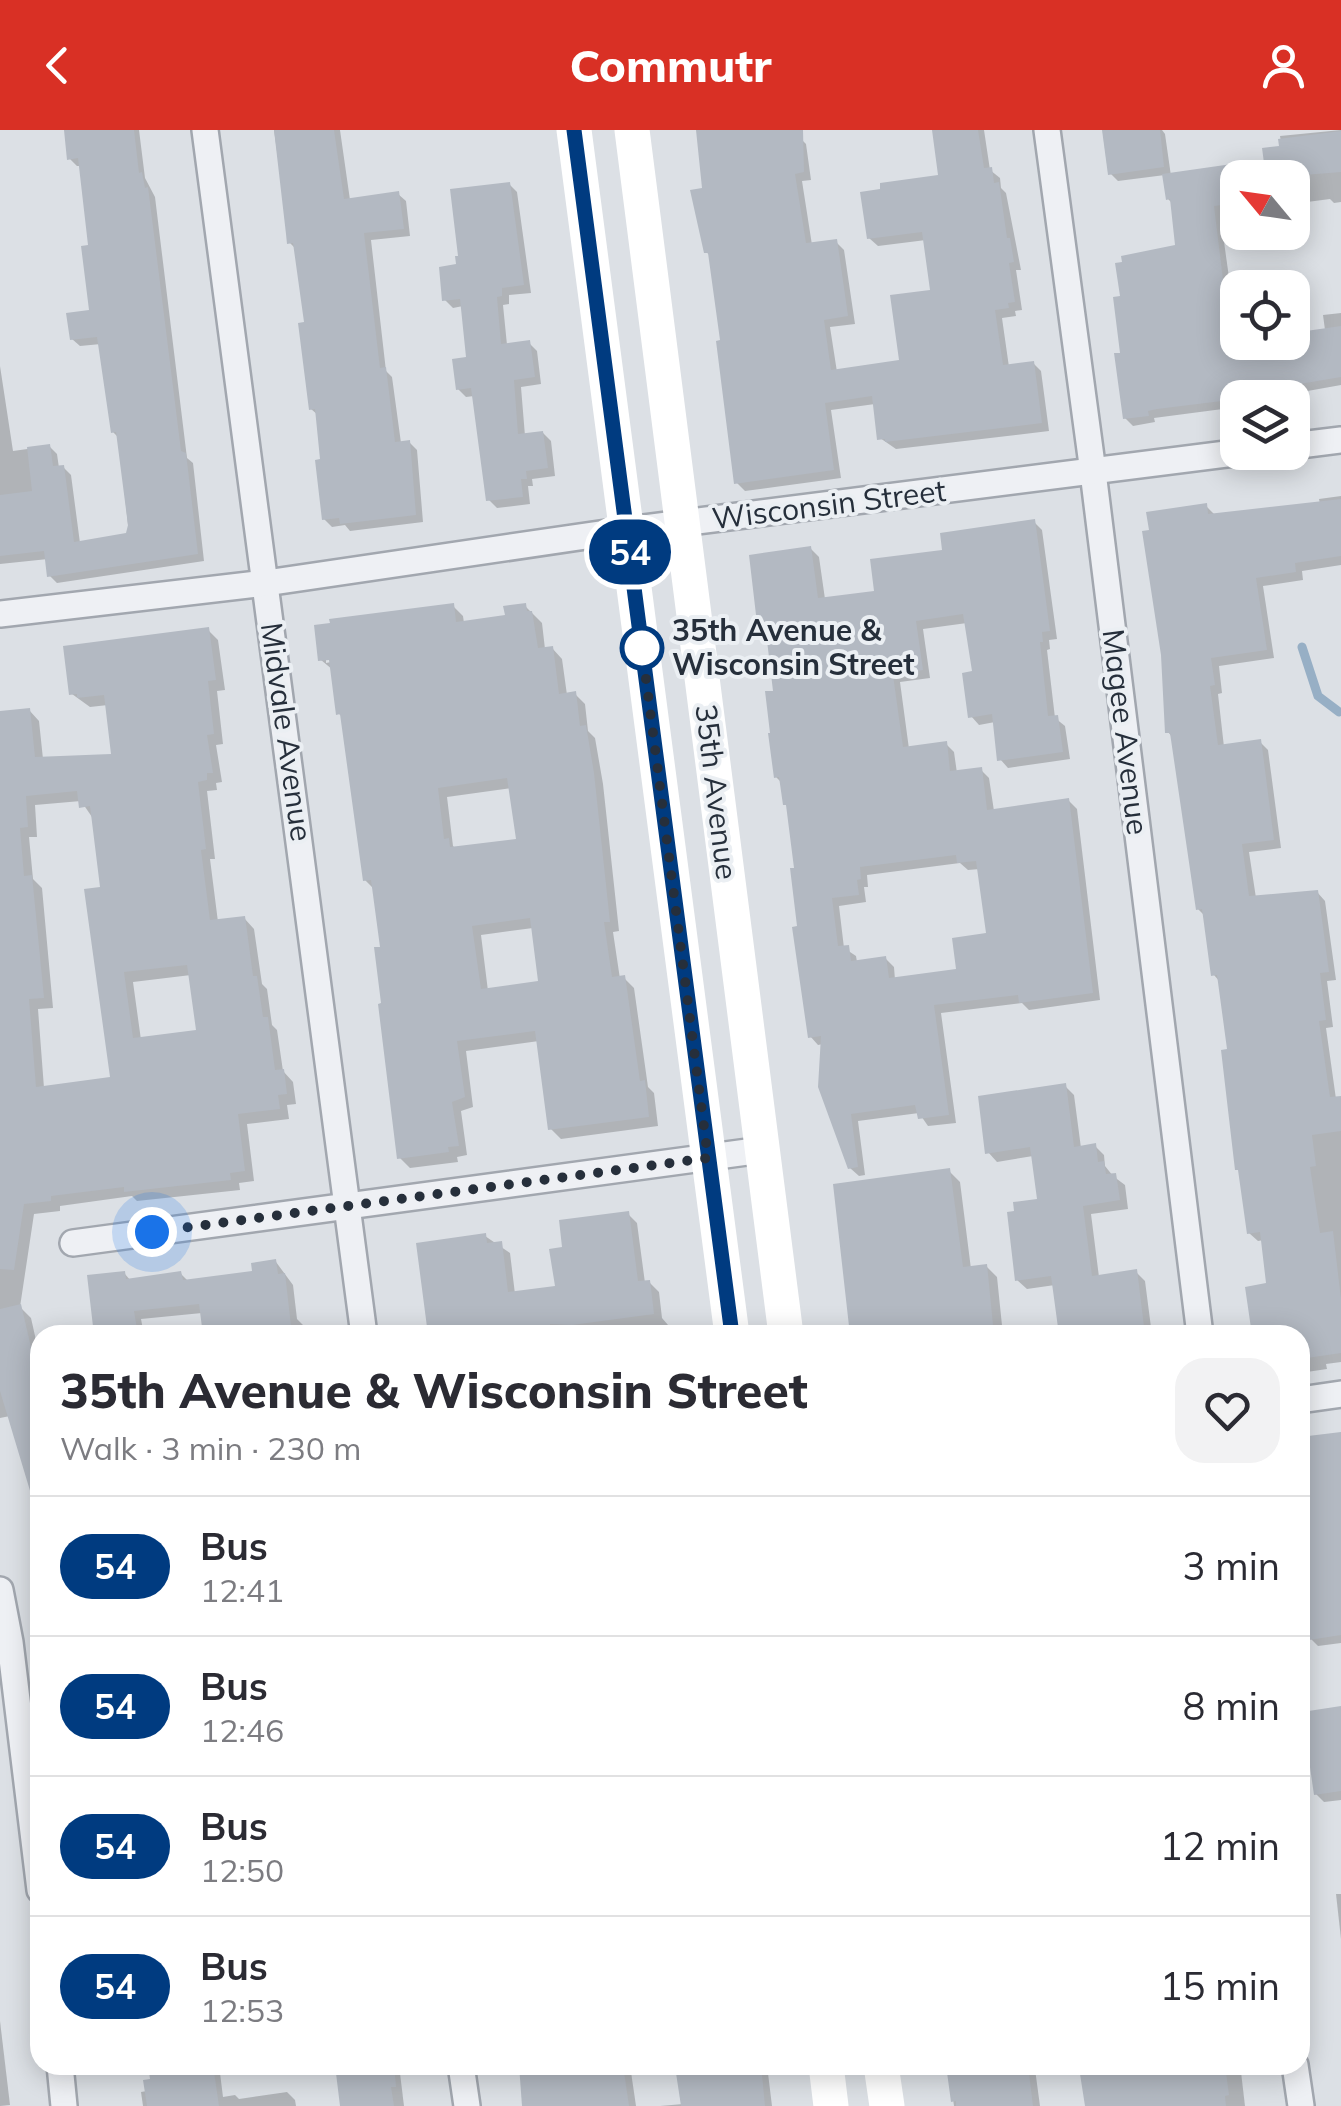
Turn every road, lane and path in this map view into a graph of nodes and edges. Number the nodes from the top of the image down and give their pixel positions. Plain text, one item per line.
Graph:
1 (205, 130) edge
2 (574, 130) edge
3 (632, 130) edge
4 (1046, 130) edge
5 (1341, 440) edge
6 (1310, 444) edge
7 (1220, 455) edge
8 (1093, 472) junction
9 (682, 524) junction
10 (627, 530) junction
11 (266, 583) junction
12 (0, 614) edge
13 (762, 1150) junction
14 (708, 1158) junction
15 (349, 1205) junction
16 (73, 1244) dead end
17 (363, 1325) edge
18 (731, 1325) edge
19 (785, 1325) edge
20 (1199, 1325) edge
21 (1341, 1394) edge
22 (1310, 1399) edge
23 (0, 1590) edge
24 (30, 1805) edge
25 (61, 2075) edge
26 (462, 2075) edge
27 (827, 2075) edge
28 (882, 2075) edge
29 (1296, 2075) edge
30 (64, 2106) edge
31 (467, 2106) edge
32 (831, 2106) edge
33 (887, 2106) edge
34 (1300, 2106) edge

1 - 11 street, Midvale Avenue
2 - 10 main road, 35th Avenue
3 - 9 main road, 35th Avenue
4 - 8 street, Magee Avenue
5 - 6 street
7 - 8 street, Wisconsin Street
8 - 9 street, Wisconsin Street
8 - 20 street, Magee Avenue
9 - 10 street, Wisconsin Street
9 - 13 main road, 35th Avenue
10 - 11 street, Wisconsin Street
10 - 14 main road, 35th Avenue
11 - 12 street, Wisconsin Street
11 - 15 street, Midvale Avenue
13 - 14 street
13 - 19 main road, 35th Avenue
14 - 15 street
14 - 18 main road, 35th Avenue
15 - 16 street
15 - 17 street, Midvale Avenue
21 - 22 street
23 - 24 street
25 - 30 street
26 - 31 street
27 - 32 main road
28 - 33 main road
29 - 34 street

